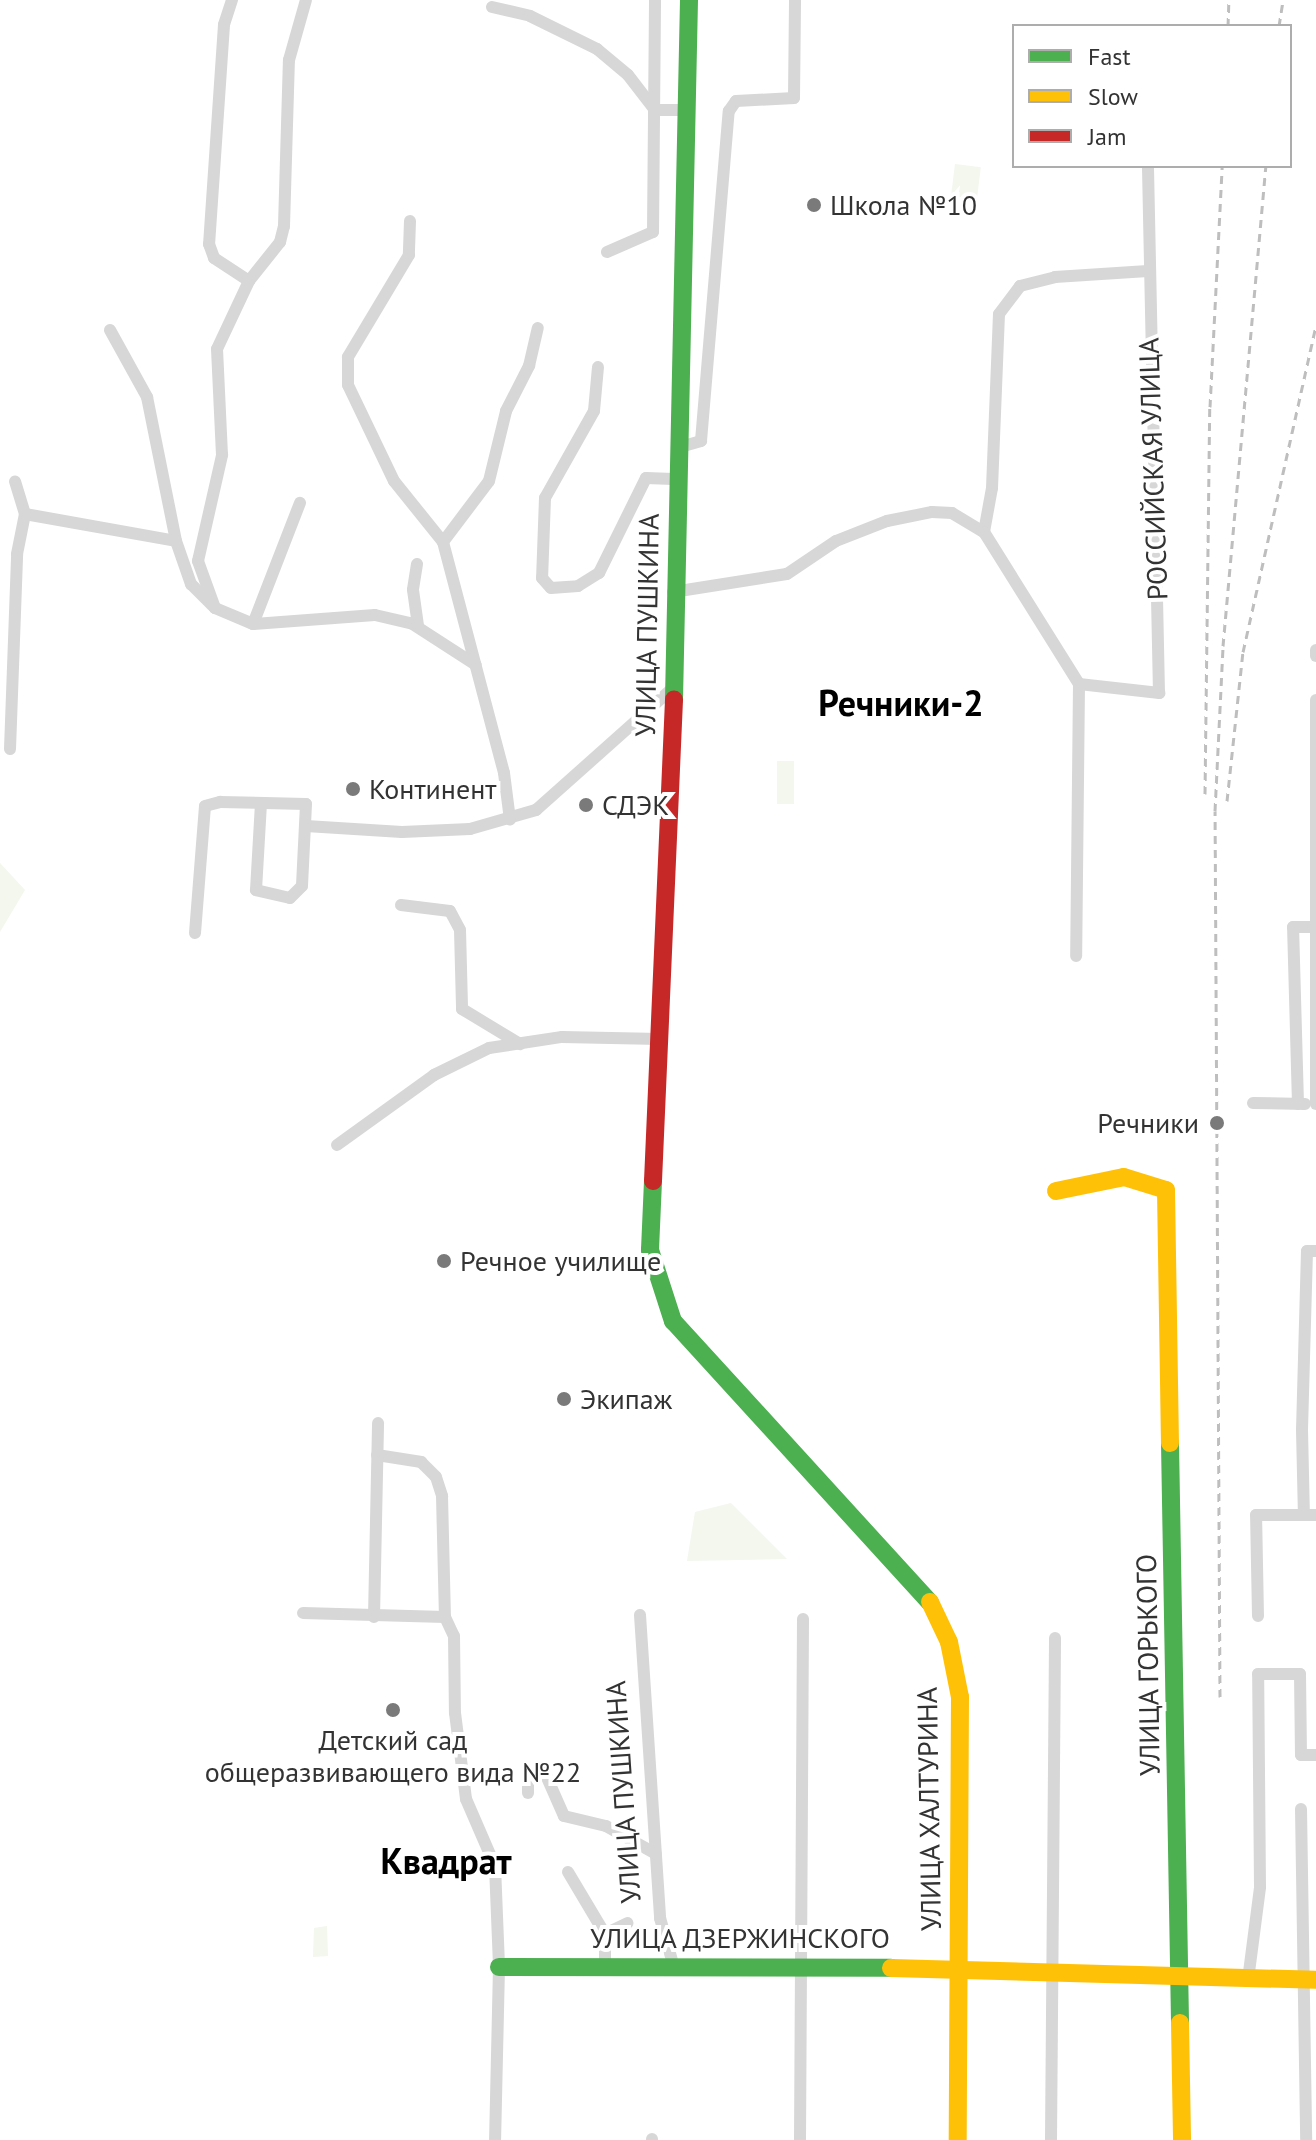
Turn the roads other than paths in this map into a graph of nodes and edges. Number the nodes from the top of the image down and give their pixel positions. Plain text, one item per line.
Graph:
1 (232, 0) edge
2 (306, 0) edge
3 (655, 0) edge
4 (689, 0) edge
5 (795, 0) edge
6 (492, 7) dead end
7 (655, 110) junction
8 (687, 110) junction
9 (1148, 168) edge
10 (410, 221) dead end
11 (607, 252) dead end
12 (1148, 271) junction
13 (249, 281) junction
14 (538, 328) dead end
15 (110, 330) dead end
16 (598, 367) dead end
17 (680, 447) junction
18 (680, 479) junction
19 (15, 482) dead end
20 (300, 503) dead end
21 (25, 514) junction
22 (984, 532) junction
23 (176, 541) junction
24 (443, 542) junction
25 (417, 564) dead end
26 (673, 592) junction
27 (215, 608) junction
28 (253, 624) junction
29 (418, 627) junction
30 (476, 665) junction
31 (1079, 684) junction
32 (675, 686) junction
33 (1316, 700) edge
34 (10, 749) dead end
35 (261, 804) junction
36 (510, 820) junction
37 (306, 826) junction
38 (401, 905) dead end
39 (1316, 927) edge
40 (195, 933) dead end
41 (1076, 956) dead end
42 (660, 1039) junction
43 (520, 1044) junction
44 (1253, 1103) dead end
45 (1298, 1104) junction
46 (1316, 1104) edge
47 (337, 1145) dead end
48 (1056, 1191) dead end
49 (650, 1250) joint
50 (1316, 1251) edge
51 (378, 1423) dead end
52 (377, 1455) junction
53 (1310, 1515) edge
54 (303, 1613) dead end
55 (640, 1615) dead end
56 (1258, 1616) dead end
57 (374, 1617) junction
58 (445, 1617) junction
59 (803, 1619) dead end
60 (1055, 1638) dead end
61 (1316, 1755) edge
62 (528, 1793) dead end
63 (1301, 1809) dead end
64 (656, 1854) junction
65 (568, 1872) dead end
66 (628, 1923) dead end
67 (605, 1934) junction
68 (673, 1964) junction
69 (605, 1965) junction
70 (805, 1965) junction
71 (499, 1967) junction
72 (959, 1968) junction
73 (1053, 1972) junction
74 (1308, 1979) edge
75 (1181, 1980) junction
76 (1248, 1980) junction
77 (495, 2140) edge
78 (800, 2140) edge
79 (958, 2140) edge
80 (1051, 2140) edge
81 (1182, 2140) edge
82 (1306, 2140) edge

1 - 13 street
2 - 13 street
3 - 7 street
4 - 8 main road, УЛИЦА ПУШКИНА
5 - 17 street
6 - 7 street
7 - 8 street
7 - 11 street
8 - 17 main road, УЛИЦА ПУШКИНА
9 - 12 street, РОССИЙСКАЯ УЛИЦА
10 - 24 street
12 - 22 street
12 - 31 street, РОССИЙСКАЯ УЛИЦА
13 - 27 street
14 - 24 street
15 - 23 street
16 - 18 street
17 - 18 main road, УЛИЦА ПУШКИНА
18 - 26 main road, УЛИЦА ПУШКИНА
19 - 21 street
20 - 28 street
21 - 23 street
21 - 34 street
22 - 26 street
22 - 31 street
23 - 27 street
24 - 30 street
25 - 29 street
26 - 32 main road, УЛИЦА ПУШКИНА
27 - 28 street
28 - 29 street
29 - 30 street
30 - 36 street
31 - 41 street
32 - 36 street
32 - 42 main road, УЛИЦА ПУШКИНА
33 - 39 street
35 - 37 street
35 - 37 street
35 - 40 street
36 - 37 street
38 - 43 street
39 - 45 street
39 - 46 street
42 - 43 street
42 - 49 main road, УЛИЦА ПУШКИНА
43 - 47 street
44 - 45 street
45 - 46 street
48 - 75 main road, УЛИЦА ГОРЬКОГО
49 - 72 main road, УЛИЦА ХАЛТУРИНА
50 - 53 street
51 - 52 street
52 - 57 street
52 - 58 street
53 - 56 street
54 - 57 street
55 - 64 street, УЛИЦА ПУШКИНА
57 - 58 street
58 - 71 street
59 - 70 street
60 - 73 street
61 - 76 street
62 - 64 street
63 - 74 street
64 - 68 street, УЛИЦА ПУШКИНА
65 - 67 street
66 - 67 street
67 - 69 street
68 - 69 main road, УЛИЦА ДЗЕРЖИНСКОГО
68 - 70 main road, УЛИЦА ДЗЕРЖИНСКОГО
69 - 71 main road, УЛИЦА ДЗЕРЖИНСКОГО
70 - 72 main road, УЛИЦА ДЗЕРЖИНСКОГО
70 - 78 street
71 - 77 street
72 - 73 main road, УЛИЦА ДЗЕРЖИНСКОГО
72 - 79 main road, УЛИЦА ХАЛТУРИНА
73 - 75 main road, УЛИЦА ДЗЕРЖИНСКОГО
73 - 80 street
74 - 76 main road, УЛИЦА ДЗЕРЖИНСКОГО
74 - 82 street
75 - 76 main road, УЛИЦА ДЗЕРЖИНСКОГО
75 - 81 main road, УЛИЦА ГОРЬКОГО

